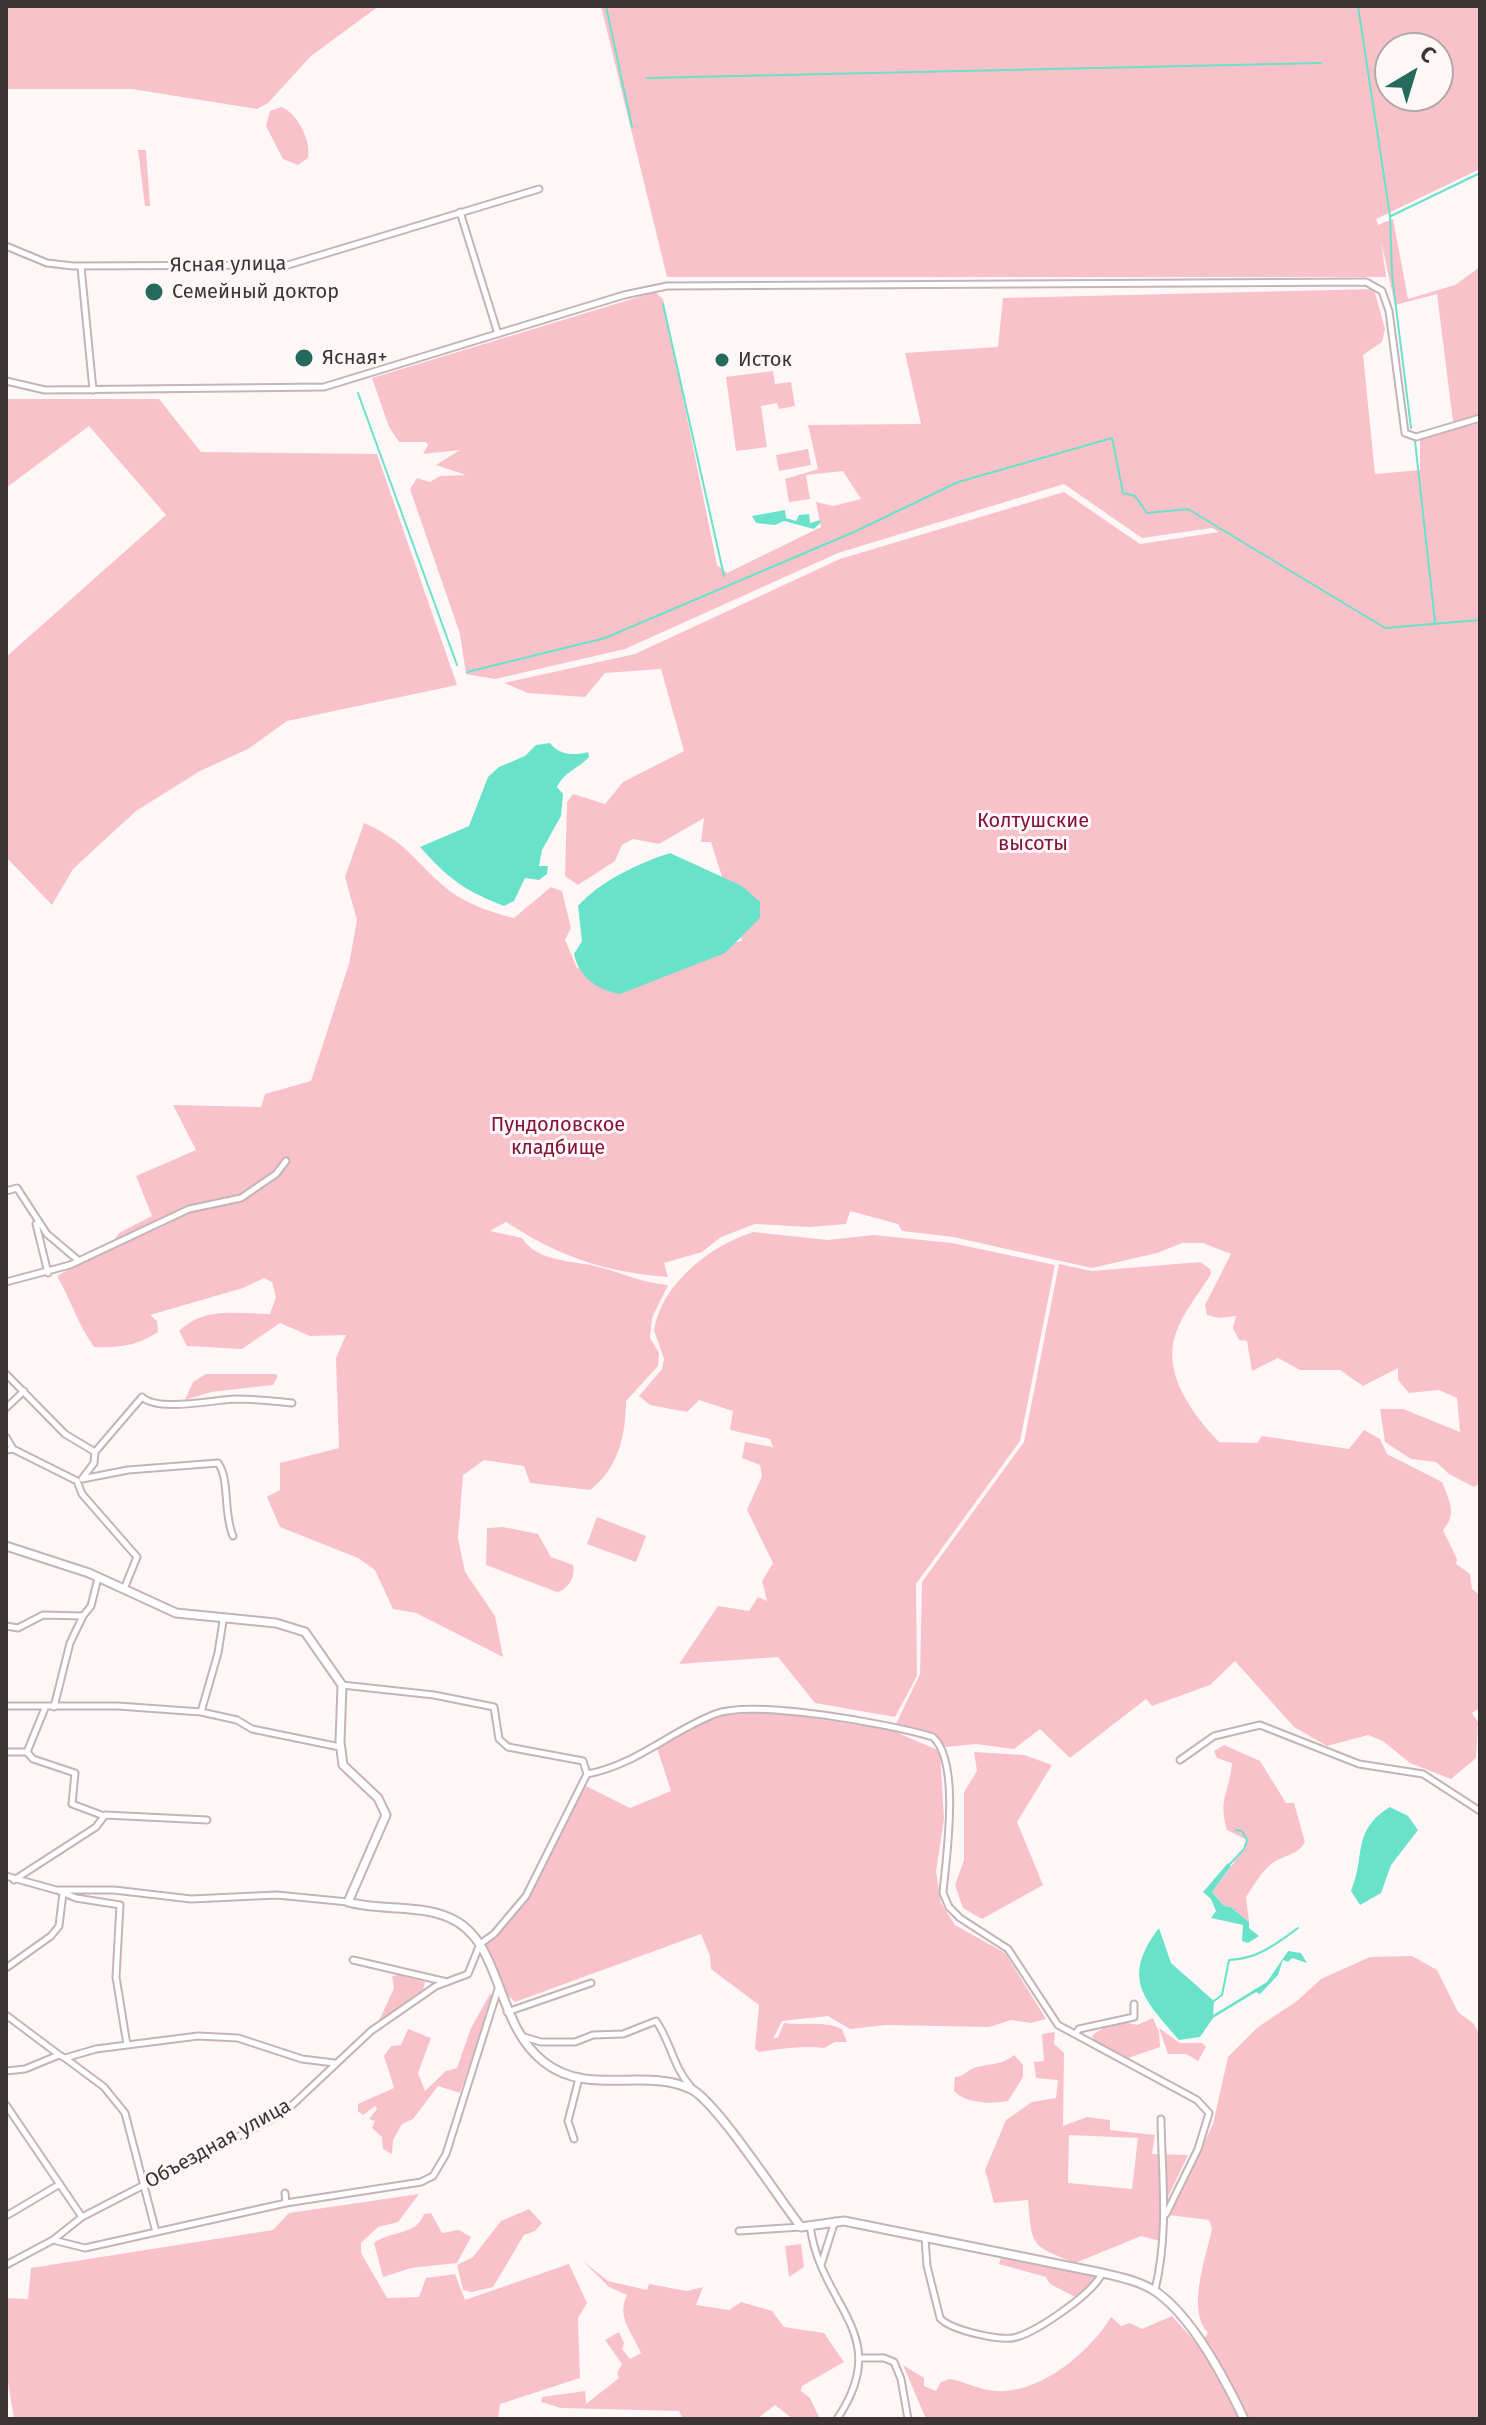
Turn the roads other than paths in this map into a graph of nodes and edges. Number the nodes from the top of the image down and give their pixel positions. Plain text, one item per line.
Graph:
1 (539, 189) dead end
2 (460, 212) junction
3 (6, 246) edge
4 (81, 267) junction
5 (498, 334) junction
6 (6, 381) edge
7 (93, 390) junction
8 (1480, 418) edge
9 (286, 1161) dead end
10 (6, 1191) edge
11 (36, 1220) junction
12 (79, 1261) junction
13 (48, 1273) junction
14 (6, 1282) edge
15 (6, 1374) edge
16 (24, 1391) junction
17 (292, 1403) dead end
18 (6, 1408) edge
19 (6, 1437) edge
20 (10, 1449) edge
21 (95, 1452) junction
22 (79, 1480) junction
23 (233, 1536) dead end
24 (6, 1546) edge
25 (98, 1578) junction
26 (124, 1590) junction
27 (83, 1616) junction
28 (223, 1621) junction
29 (6, 1626) edge
30 (342, 1685) junction
31 (6, 1706) edge
32 (54, 1707) junction
33 (45, 1708) junction
34 (201, 1712) junction
35 (340, 1747) junction
36 (6, 1752) edge
37 (27, 1752) junction
38 (1180, 1760) dead end
39 (587, 1774) junction
40 (1480, 1811) edge
41 (104, 1816) junction
42 (207, 1820) dead end
43 (9, 1879) edge
44 (56, 1890) junction
45 (63, 1893) junction
46 (348, 1902) junction
47 (480, 1944) junction
48 (353, 1960) dead end
49 (6, 1968) edge
50 (448, 1982) junction
51 (591, 1983) dead end
52 (498, 1989) junction
53 (1134, 2004) dead end
54 (506, 2012) junction
55 (6, 2015) edge
56 (1075, 2034) junction
57 (519, 2036) junction
58 (127, 2045) junction
59 (62, 2056) junction
60 (334, 2063) junction
61 (6, 2071) edge
62 (579, 2078) junction
63 (697, 2093) junction
64 (6, 2105) edge
65 (1161, 2119) dead end
66 (574, 2139) dead end
67 (60, 2184) junction
68 (142, 2186) junction
69 (285, 2193) dead end
70 (286, 2203) junction
71 (1166, 2214) junction
72 (6, 2216) edge
73 (82, 2217) junction
74 (835, 2221) junction
75 (810, 2225) junction
76 (801, 2227) junction
77 (739, 2231) dead end
78 (156, 2232) junction
79 (925, 2238) junction
80 (53, 2240) junction
81 (6, 2265) edge
82 (820, 2266) junction
83 (1102, 2273) junction
84 (1154, 2291) junction
85 (862, 2358) junction
86 (837, 2419) edge
87 (908, 2419) edge
88 (1244, 2419) edge

1 - 2 street, Ясная улица
2 - 4 street, Ясная улица
2 - 5 street
3 - 4 street, Ясная улица
4 - 7 street
5 - 7 street
5 - 8 street
6 - 7 street
9 - 12 street
10 - 11 street
11 - 12 street
11 - 13 street
12 - 13 street
13 - 14 street
15 - 16 street
16 - 18 street
16 - 21 street
17 - 21 street
19 - 20 street
20 - 22 street
21 - 22 street
22 - 23 street
22 - 26 street
24 - 25 street
25 - 26 street
25 - 27 street
26 - 28 street
27 - 29 street
27 - 32 street
28 - 30 street
28 - 34 street
30 - 35 street
30 - 39 street
31 - 33 street
32 - 33 street
32 - 34 street
33 - 37 street
34 - 35 street
35 - 46 street
36 - 37 street
37 - 41 street
38 - 40 street
39 - 47 street, Объездная улица
39 - 56 street
41 - 42 street
41 - 43 street
43 - 44 street
44 - 45 street
44 - 46 street
45 - 49 street
45 - 58 street
46 - 47 street
47 - 50 street, Объездная улица
47 - 52 street
48 - 50 street
50 - 60 street, Объездная улица
51 - 54 street
52 - 54 street
52 - 70 street
53 - 56 street
54 - 57 street
55 - 59 street
56 - 71 street
57 - 62 street
57 - 63 street
58 - 59 street
58 - 60 street
59 - 61 street
59 - 68 street
60 - 68 street, Объездная улица
62 - 63 street
62 - 66 street
63 - 76 street
64 - 67 street
65 - 71 street
67 - 72 street
67 - 73 street
68 - 73 street, Объездная улица
68 - 78 street
69 - 70 street
70 - 78 street
71 - 84 street
73 - 80 street, Объездная улица
74 - 75 street
74 - 79 street
74 - 82 street
75 - 76 street
75 - 82 street
76 - 77 street
78 - 80 street
79 - 83 street
79 - 83 street
80 - 81 street, Объездная улица
82 - 85 street
83 - 84 street
84 - 88 street
85 - 86 street
85 - 87 street

